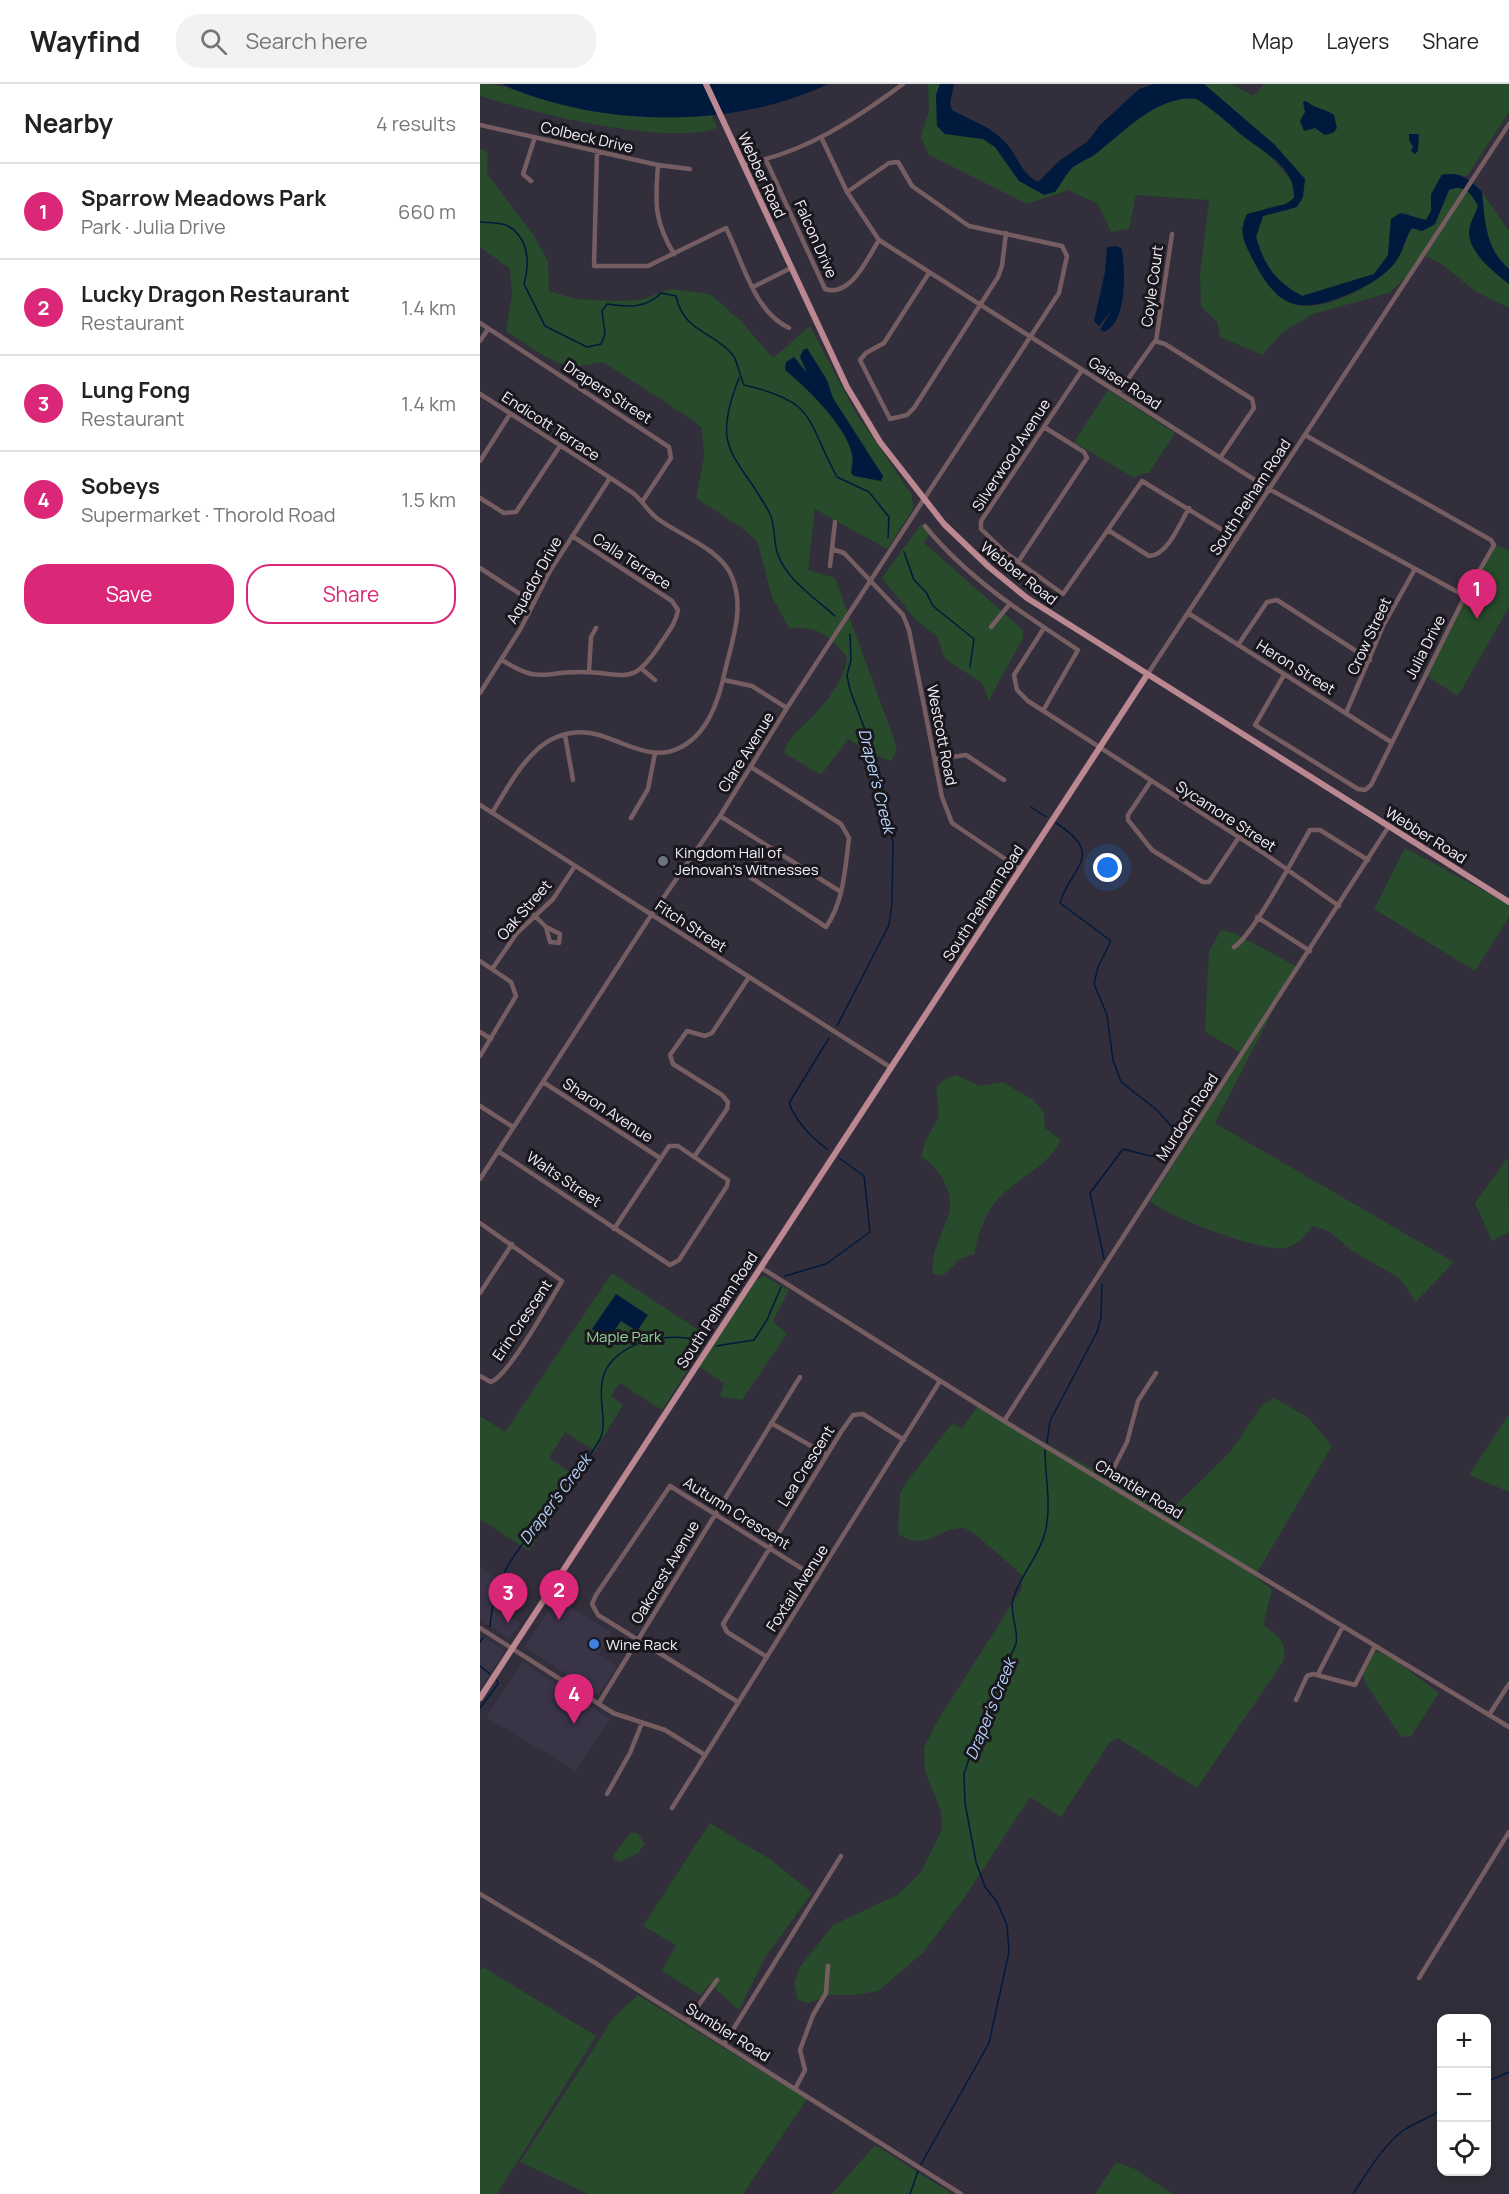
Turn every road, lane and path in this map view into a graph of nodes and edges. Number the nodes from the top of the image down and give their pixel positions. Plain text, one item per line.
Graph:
1 (706, 84) edge
2 (903, 84) edge
3 (1509, 124) edge
4 (480, 125) edge
5 (536, 137) junction
6 (822, 139) junction
7 (597, 151) junction
8 (766, 160) junction
9 (744, 164) junction
10 (658, 165) junction
11 (690, 169) dead end
12 (531, 181) dead end
13 (847, 192) junction
14 (1006, 233) junction
15 (1172, 234) dead end
16 (879, 240) junction
17 (674, 254) junction
18 (791, 268) junction
19 (929, 273) junction
20 (753, 287) junction
21 (980, 305) junction
22 (480, 323) edge
23 (488, 328) junction
24 (789, 328) dead end
25 (1031, 338) junction
26 (480, 341) edge
27 (1156, 341) junction
28 (1082, 370) junction
29 (1118, 393) junction
30 (480, 394) edge
31 (510, 414) junction
32 (1044, 427) junction
33 (1305, 435) junction
34 (560, 446) junction
35 (1220, 458) junction
36 (480, 461) edge
37 (610, 478) junction
38 (1269, 489) junction
39 (480, 498) edge
40 (642, 502) junction
41 (924, 502) junction
42 (1190, 508) junction
43 (835, 522) dead end
44 (925, 526) dead end
45 (1108, 530) junction
46 (572, 536) junction
47 (1237, 538) junction
48 (832, 549) junction
49 (1018, 562) junction
50 (830, 566) dead end
51 (480, 568) edge
52 (1415, 569) junction
53 (872, 582) junction
54 (1465, 596) junction
55 (534, 603) junction
56 (1009, 605) junction
57 (1188, 613) junction
58 (991, 627) dead end
59 (596, 628) dead end
60 (1044, 628) junction
61 (1238, 645) junction
62 (502, 660) junction
63 (1370, 660) junction
64 (642, 669) junction
65 (589, 672) junction
66 (1147, 675) junction
67 (1284, 675) junction
68 (655, 680) dead end
69 (724, 680) junction
70 (480, 693) edge
71 (787, 708) junction
72 (1044, 709) dead end
73 (1346, 713) junction
74 (565, 735) junction
75 (1391, 742) junction
76 (1099, 748) junction
77 (655, 753) junction
78 (936, 759) junction
79 (751, 767) junction
80 (573, 780) dead end
81 (1004, 780) dead end
82 (1151, 781) junction
83 (480, 806) edge
84 (492, 813) junction
85 (720, 816) junction
86 (631, 818) dead end
87 (1389, 826) junction
88 (1239, 837) junction
89 (764, 844) junction
90 (1368, 861) junction
91 (575, 866) junction
92 (1020, 869) junction
93 (1286, 871) junction
94 (841, 892) junction
95 (1509, 902) edge
96 (1339, 906) junction
97 (534, 915) junction
98 (652, 915) junction
99 (1257, 917) junction
100 (546, 927) dead end
101 (1234, 946) dead end
102 (1310, 951) junction
103 (480, 962) edge
104 (492, 969) junction
105 (748, 977) junction
106 (480, 1032) edge
107 (491, 1039) junction
108 (480, 1056) edge
109 (890, 1067) junction
110 (543, 1082) junction
111 (480, 1106) edge
112 (513, 1128) junction
113 (498, 1151) junction
114 (694, 1157) junction
115 (660, 1158) junction
116 (480, 1179) edge
117 (480, 1223) edge
118 (614, 1230) junction
119 (512, 1244) junction
120 (760, 1267) junction
121 (480, 1293) edge
122 (1156, 1373) dead end
123 (480, 1376) edge
124 (800, 1377) dead end
125 (940, 1381) junction
126 (1004, 1421) junction
127 (771, 1423) junction
128 (904, 1440) junction
129 (827, 1455) junction
130 (1106, 1483) junction
131 (714, 1514) junction
132 (770, 1547) junction
133 (817, 1578) junction
134 (1343, 1626) junction
135 (480, 1628) edge
136 (638, 1641) junction
137 (1375, 1646) junction
138 (512, 1648) junction
139 (767, 1657) junction
140 (1318, 1674) junction
141 (1509, 1684) edge
142 (480, 1698) edge
143 (1296, 1700) dead end
144 (738, 1702) junction
145 (599, 1703) junction
146 (1489, 1715) junction
147 (642, 1723) junction
148 (1509, 1727) edge
149 (705, 1755) junction
150 (607, 1794) dead end
151 (672, 1808) dead end
152 (1509, 1832) edge
153 (841, 1856) dead end
154 (480, 1894) edge
155 (828, 1966) dead end
156 (1419, 1978) dead end
157 (717, 1980) dead end
158 (687, 2020) junction
159 (724, 2044) junction
160 (795, 2089) junction
161 (961, 2194) edge

1 - 9 main road, Webber Road
2 - 6 street
3 - 33 street, South Pelham Road
4 - 5 street, Colbeck Drive
5 - 7 street, Colbeck Drive
5 - 12 street
6 - 8 street
6 - 13 street, Gaiser Road
7 - 10 street, Colbeck Drive
7 - 17 street
8 - 9 street
8 - 16 street, Falcon Drive
9 - 18 main road, Webber Road
10 - 11 street, Colbeck Drive
10 - 17 street
13 - 14 street
13 - 16 street, Gaiser Road
14 - 21 street
14 - 25 street, Clare Avenue
15 - 27 street, Coyle Court
16 - 19 street, Gaiser Road
17 - 20 street
18 - 20 street
18 - 41 main road, Webber Road
19 - 21 street, Gaiser Road
19 - 21 street
20 - 24 street
21 - 25 street, Gaiser Road
22 - 23 street, Drapers Street
23 - 26 street
23 - 40 street, Drapers Street
25 - 28 street, Gaiser Road
25 - 41 street, Clare Avenue
27 - 29 street
27 - 35 street
28 - 29 street, Gaiser Road
28 - 32 street, Silverwood Avenue
29 - 35 street, Gaiser Road
30 - 31 street, Endicott Terrace
31 - 34 street, Endicott Terrace
31 - 36 street
32 - 49 street, Silverwood Avenue
32 - 49 street
33 - 38 street, South Pelham Road
33 - 54 street, Julia Drive
34 - 37 street, Endicott Terrace
34 - 39 street
35 - 38 street, Gaiser Road
37 - 40 street, Endicott Terrace
37 - 46 street, Aquador Drive
38 - 47 street, South Pelham Road
38 - 52 street, Gaiser Road
40 - 69 street, Endicott Terrace
41 - 53 street, Clare Avenue
41 - 66 main road, Webber Road
42 - 45 street
42 - 45 street, Silverwood Avenue
42 - 47 street, Silverwood Avenue
43 - 48 street
44 - 56 street
45 - 49 street, Silverwood Avenue
46 - 55 street, Aquador Drive
46 - 64 street, Calla Terrace
47 - 57 street, South Pelham Road
48 - 50 street
48 - 53 street, Westcott Road
51 - 55 street
52 - 54 street, Gaiser Road
52 - 63 street, Crow Street
53 - 71 street, Clare Avenue
53 - 78 street, Westcott Road
54 - 75 street, Julia Drive
55 - 62 street, Aquador Drive
56 - 58 street
56 - 60 street
57 - 61 street, Heron Street
57 - 66 street, South Pelham Road
59 - 65 street
60 - 72 street
60 - 76 street, Sycamore Street
61 - 63 street
61 - 67 street, Heron Street
62 - 65 street
62 - 70 street, Aquador Drive
63 - 73 street, Crow Street
64 - 65 street
64 - 68 street
66 - 76 main road, South Pelham Road
66 - 87 main road, Webber Road
67 - 73 street, Heron Street
67 - 75 street, Julia Drive
69 - 71 street
69 - 77 street, Endicott Terrace
71 - 79 street, Clare Avenue
73 - 75 street, Heron Street
74 - 77 street
74 - 80 street
74 - 84 street
76 - 82 street, Sycamore Street
76 - 92 main road, South Pelham Road
77 - 86 street
78 - 81 street
78 - 92 street, Westcott Road
79 - 85 street, Clare Avenue
79 - 94 street
82 - 88 street, Sycamore Street
82 - 88 street
83 - 84 street, Fitch Street
84 - 91 street, Fitch Street
85 - 89 street
85 - 98 street, Clare Avenue
87 - 90 street, Murdoch Road
87 - 95 main road, Webber Road
88 - 93 street, Sycamore Street
89 - 94 street
89 - 94 street
90 - 93 street
90 - 96 street, Murdoch Road
91 - 97 street, Oak Street
91 - 98 street, Fitch Street
92 - 109 main road, South Pelham Road
93 - 96 street, Sycamore Street
93 - 99 street
96 - 102 street, Murdoch Road
97 - 100 street
97 - 104 street, Oak Street
98 - 105 street, Fitch Street
98 - 110 street, Clare Avenue
99 - 101 street
99 - 102 street
102 - 126 street, Murdoch Road
103 - 104 street
104 - 107 street
105 - 109 street, Fitch Street
105 - 114 street
106 - 107 street
107 - 108 street
109 - 120 main road, South Pelham Road
110 - 112 street, Clare Avenue
110 - 115 street, Sharon Avenue
111 - 112 street
112 - 113 street, Clare Avenue
113 - 116 street, Clare Avenue
113 - 118 street, Walts Street
114 - 115 street, Walts Street
114 - 118 street, Walts Street
115 - 118 street, Walts Street
117 - 119 street, Erin Crescent
119 - 121 street
119 - 123 street, Erin Crescent
120 - 125 street, Chantler Road
120 - 138 main road, South Pelham Road
122 - 130 street
124 - 127 street, Oakcrest Avenue
125 - 126 street, Chantler Road
125 - 128 street, Foxtail Avenue
126 - 130 street, Chantler Road
127 - 129 street
127 - 131 street, Oakcrest Avenue
128 - 129 street, Lea Crescent
128 - 133 street, Foxtail Avenue
129 - 132 street, Lea Crescent
130 - 134 street, Chantler Road
131 - 132 street, Autumn Crescent
131 - 136 street, Oakcrest Avenue
131 - 136 street, Autumn Crescent
132 - 133 street, Autumn Crescent
132 - 139 street, Lea Crescent
133 - 139 street, Foxtail Avenue
134 - 137 street, Chantler Road
134 - 140 street
135 - 138 street
136 - 144 street, Autumn Crescent
136 - 145 street, Oakcrest Avenue
137 - 140 street
137 - 146 street, Chantler Road
138 - 142 main road, South Pelham Road
138 - 145 street
139 - 144 street, Foxtail Avenue
140 - 143 street
141 - 146 street
144 - 149 street, Foxtail Avenue
145 - 147 street
146 - 148 street, Chantler Road
147 - 149 street
147 - 150 street
149 - 151 street, Foxtail Avenue
152 - 156 street
153 - 159 street
154 - 158 street, Sumbler Road
155 - 160 street
157 - 158 street
158 - 159 street, Sumbler Road
159 - 160 street, Sumbler Road
160 - 161 street, Sumbler Road

